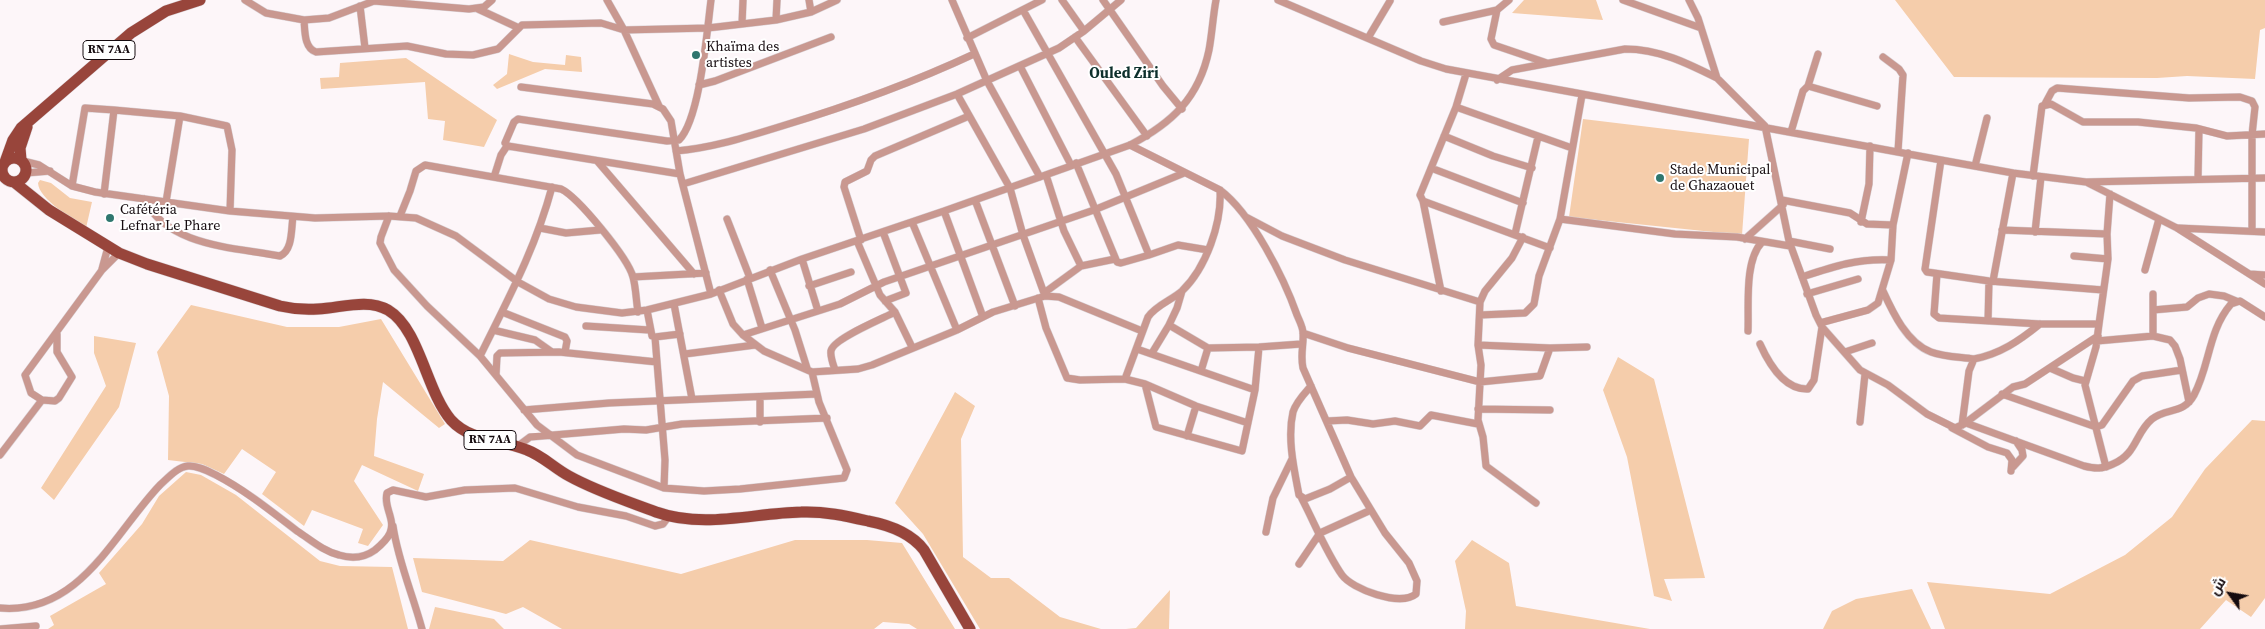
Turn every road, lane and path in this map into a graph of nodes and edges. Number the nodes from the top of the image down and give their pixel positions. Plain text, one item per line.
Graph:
1 (200, 0) edge
2 (245, 0) edge
3 (492, 0) edge
4 (607, 0) edge
5 (711, 0) edge
6 (743, 0) edge
7 (777, 0) edge
8 (810, 0) edge
9 (837, 0) edge
10 (952, 0) edge
11 (1042, 0) edge
12 (1062, 0) edge
13 (1103, 0) edge
14 (1121, 0) edge
15 (1216, 0) edge
16 (1278, 0) edge
17 (1380, 0) edge
18 (1508, 0) edge
19 (1623, 0) edge
20 (1689, 0) edge
21 (1391, 1) edge
22 (360, 6) junction
23 (481, 9) junction
24 (1110, 9) junction
25 (1024, 10) junction
26 (1497, 10) junction
27 (811, 12) junction
28 (614, 14) junction
29 (304, 20) junction
30 (776, 20) junction
31 (1444, 22) dead end
32 (601, 23) junction
33 (742, 24) junction
34 (519, 28) junction
35 (708, 28) junction
36 (1701, 28) junction
37 (624, 30) junction
38 (1084, 31) junction
39 (1075, 37) junction
40 (831, 38) dead end
41 (967, 38) junction
42 (1368, 38) junction
43 (366, 48) junction
44 (974, 54) junction
45 (1048, 54) junction
46 (1818, 54) dead end
47 (1883, 57) dead end
48 (1548, 63) junction
49 (1020, 66) junction
50 (1466, 74) junction
51 (1717, 78) junction
52 (987, 80) junction
53 (1498, 80) junction
54 (699, 85) junction
55 (521, 86) dead end
56 (1808, 86) junction
57 (957, 94) junction
58 (1582, 95) junction
59 (2046, 104) junction
60 (659, 106) junction
61 (1877, 106) dead end
62 (1456, 107) junction
63 (1182, 109) junction
64 (114, 110) junction
65 (180, 116) junction
66 (969, 116) junction
67 (1987, 118) dead end
68 (30, 119) junction
69 (1765, 126) junction
70 (2199, 129) junction
71 (1791, 132) junction
72 (2252, 134) junction
73 (2265, 134) edge
74 (1147, 136) junction
75 (1444, 136) junction
76 (1538, 137) junction
77 (675, 142) junction
78 (1130, 145) junction
79 (507, 146) junction
80 (1870, 146) junction
81 (1572, 148) junction
82 (676, 151) junction
83 (1898, 151) junction
84 (1104, 153) junction
85 (1908, 153) junction
86 (1941, 160) junction
87 (5, 162) junction
88 (598, 162) junction
89 (1074, 164) junction
90 (1976, 166) junction
91 (24, 167) junction
92 (1431, 168) junction
93 (1532, 168) junction
94 (50, 171) junction
95 (1184, 173) junction
96 (2014, 173) junction
97 (680, 174) junction
98 (1043, 176) junction
99 (2033, 176) junction
100 (494, 177) junction
101 (2041, 177) junction
102 (2253, 177) junction
103 (2198, 178) junction
104 (2265, 178) edge
105 (14, 182) junction
106 (2086, 182) junction
107 (2115, 183) junction
108 (683, 184) junction
109 (72, 186) junction
110 (552, 187) junction
111 (1010, 188) junction
112 (1220, 190) junction
113 (104, 194) junction
114 (2114, 195) junction
115 (1127, 198) junction
116 (144, 199) junction
117 (34, 200) junction
118 (975, 200) junction
119 (1423, 201) junction
120 (166, 202) junction
121 (1523, 203) junction
122 (1782, 203) junction
123 (230, 210) junction
124 (1094, 210) junction
125 (944, 211) junction
126 (293, 216) junction
127 (389, 216) junction
128 (400, 216) junction
129 (1246, 218) junction
130 (727, 219) dead end
131 (1560, 219) junction
132 (2160, 219) junction
133 (1060, 221) junction
134 (912, 222) junction
135 (1861, 222) junction
136 (1893, 225) junction
137 (540, 228) junction
138 (2177, 228) junction
139 (600, 230) junction
140 (2002, 230) junction
141 (883, 232) junction
142 (2035, 232) junction
143 (2252, 232) junction
144 (2265, 232) edge
145 (1515, 234) junction
146 (2107, 234) junction
147 (1023, 235) junction
148 (1523, 237) junction
149 (1745, 239) junction
150 (859, 241) junction
151 (1762, 242) junction
152 (993, 244) junction
153 (1790, 244) junction
154 (108, 247) junction
155 (1550, 248) junction
156 (1830, 249) dead end
157 (1208, 250) junction
158 (119, 253) junction
159 (1149, 255) junction
160 (962, 256) junction
161 (2074, 256) dead end
162 (802, 259) junction
163 (1115, 259) junction
164 (2108, 259) junction
165 (1891, 260) junction
166 (1081, 266) junction
167 (932, 267) junction
168 (102, 270) junction
169 (770, 270) junction
170 (2145, 270) dead end
171 (851, 272) dead end
172 (706, 273) junction
173 (694, 274) junction
174 (1937, 274) junction
175 (633, 277) junction
176 (901, 277) junction
177 (1802, 277) junction
178 (749, 278) junction
179 (1858, 279) dead end
180 (2264, 279) edge
181 (1991, 281) junction
182 (518, 282) junction
183 (810, 286) junction
184 (877, 286) junction
185 (719, 290) junction
186 (1441, 290) junction
187 (2103, 290) junction
188 (1182, 291) junction
189 (1883, 291) junction
190 (711, 294) junction
191 (1808, 294) junction
192 (2153, 294) dead end
193 (1042, 296) junction
194 (885, 301) junction
195 (2236, 301) junction
196 (1480, 302) junction
197 (674, 304) junction
198 (1015, 306) junction
199 (647, 310) junction
200 (2153, 310) junction
201 (502, 312) junction
202 (638, 312) junction
203 (818, 312) junction
204 (895, 312) junction
205 (1480, 315) junction
206 (2265, 316) edge
207 (984, 317) junction
208 (790, 320) junction
209 (1988, 321) junction
210 (2040, 324) junction
211 (2098, 324) junction
212 (1169, 325) junction
213 (1821, 325) junction
214 (586, 326) dead end
215 (762, 328) junction
216 (493, 330) junction
217 (649, 330) junction
218 (957, 330) junction
219 (58, 331) junction
220 (1142, 331) junction
221 (1748, 331) dead end
222 (1303, 333) junction
223 (680, 334) junction
224 (743, 335) junction
225 (2153, 336) junction
226 (656, 338) junction
227 (2097, 338) junction
228 (1872, 342) dead end
229 (1301, 344) junction
230 (1760, 344) dead end
231 (755, 345) junction
232 (1478, 345) junction
233 (912, 347) junction
234 (1259, 347) junction
235 (1587, 347) dead end
236 (1208, 348) junction
237 (1550, 348) junction
238 (1137, 349) junction
239 (552, 352) junction
240 (565, 352) junction
241 (1845, 352) junction
242 (1152, 353) junction
243 (685, 354) junction
244 (480, 356) junction
245 (1974, 359) junction
246 (657, 362) junction
247 (2050, 368) junction
248 (809, 370) junction
249 (835, 370) junction
250 (2182, 370) junction
251 (1201, 371) junction
252 (1865, 374) junction
253 (496, 375) junction
254 (1125, 379) junction
255 (2085, 381) junction
256 (1480, 382) junction
257 (1145, 384) junction
258 (1310, 386) junction
259 (1255, 390) junction
260 (818, 394) junction
261 (2002, 394) junction
262 (760, 397) junction
263 (692, 398) junction
264 (42, 400) junction
265 (660, 400) junction
266 (2189, 402) junction
267 (1196, 406) junction
268 (1478, 409) junction
269 (524, 410) junction
270 (1550, 410) dead end
271 (827, 418) junction
272 (1328, 421) junction
273 (760, 422) junction
274 (1860, 422) dead end
275 (1248, 423) junction
276 (1478, 424) junction
277 (1964, 424) junction
278 (661, 426) junction
279 (2096, 427) junction
280 (1952, 428) junction
281 (551, 436) junction
282 (1187, 436) junction
283 (2016, 441) junction
284 (518, 446) junction
285 (0, 455) edge
286 (1293, 459) junction
287 (2106, 467) junction
288 (1351, 477) junction
289 (664, 488) junction
290 (1302, 499) junction
291 (1536, 503) dead end
292 (1371, 510) junction
293 (669, 516) junction
294 (393, 524) junction
295 (1266, 532) dead end
296 (1320, 533) junction
297 (1299, 564) dead end
298 (0, 608) edge
299 (36, 626) dead end
300 (0, 629) edge
301 (422, 629) edge
302 (970, 629) edge

1 - 68 main road, RN 7AA
2 - 29 street
3 - 23 street
4 - 28 street
5 - 35 street
6 - 33 street
7 - 30 street
8 - 27 street
9 - 27 street
10 - 41 street
11 - 25 street
12 - 38 street
13 - 24 street
14 - 24 street
15 - 63 street
16 - 42 street
17 - 21 street
18 - 26 street
19 - 36 street
20 - 36 street
21 - 42 street
22 - 23 street
22 - 29 street
22 - 43 street
23 - 34 street
24 - 38 street
24 - 63 street
25 - 41 street
25 - 45 street
26 - 31 street
26 - 48 street
27 - 30 street
28 - 32 street
28 - 37 street
29 - 43 street
30 - 33 street
32 - 34 street
32 - 37 street
33 - 35 street
34 - 43 street
35 - 37 street
35 - 54 street
36 - 51 street
37 - 60 street
38 - 39 street
39 - 45 street
39 - 74 street
40 - 54 street
41 - 44 street
42 - 50 street
44 - 52 street
44 - 82 street
45 - 49 street
45 - 84 street
46 - 56 street
47 - 83 street
48 - 51 street
48 - 53 street
49 - 52 street
49 - 89 street
50 - 53 street
50 - 62 street
51 - 69 street
52 - 57 street
52 - 98 street
53 - 58 street
54 - 77 street
55 - 60 street
56 - 61 street
56 - 71 street
57 - 66 street
57 - 108 street
58 - 69 street
58 - 81 street
59 - 70 street
59 - 72 street
59 - 99 street
60 - 77 street
62 - 75 street
62 - 76 street
63 - 74 street
64 - 65 street
64 - 109 street
64 - 113 street
65 - 120 street
65 - 123 street
66 - 111 street
66 - 150 street
67 - 90 street
68 - 87 main road, RN 7AA
68 - 91 main road, RN 7AA
69 - 71 street
69 - 122 street
70 - 72 street
70 - 103 street
71 - 80 street
72 - 73 street
72 - 102 street
74 - 78 street
75 - 92 street
75 - 93 street
76 - 81 street
76 - 93 street
77 - 79 street
77 - 82 street
78 - 84 street
78 - 95 street
79 - 88 street
79 - 100 street
80 - 83 street
80 - 135 street
81 - 131 street
82 - 97 street
83 - 85 street
84 - 89 street
84 - 115 street
85 - 86 street
85 - 136 street
86 - 90 street
86 - 174 street
87 - 91 main road
87 - 105 main road
88 - 97 street
88 - 173 street
89 - 98 street
89 - 124 street
90 - 96 street
91 - 94 street
91 - 94 street
91 - 105 main road
91 - 117 main road, RN 7AA
92 - 119 street
92 - 121 street
93 - 121 street
94 - 109 street
95 - 112 street
95 - 115 street
96 - 99 street
96 - 140 street
97 - 108 street
98 - 111 street
98 - 133 street
99 - 101 street
100 - 110 street
100 - 128 street
101 - 106 street
101 - 142 street
102 - 103 street
102 - 104 street
102 - 143 street
103 - 107 street
105 - 117 main road, RN 7AA
106 - 107 street
106 - 114 street
107 - 114 street
108 - 172 street
109 - 113 street
110 - 137 street
110 - 139 street
111 - 118 street
111 - 147 street
112 - 129 street
112 - 157 street
113 - 116 street
114 - 132 street
114 - 146 street
115 - 124 street
115 - 159 street
116 - 120 street
116 - 126 street
117 - 154 main road, RN 7AA
118 - 125 street
118 - 152 street
119 - 145 street
119 - 186 street
120 - 123 street
121 - 145 street
122 - 135 street
122 - 149 street
122 - 153 street
123 - 126 street
124 - 133 street
124 - 163 street
125 - 134 street
125 - 160 street
126 - 127 street
127 - 128 street
127 - 244 street
128 - 182 street
129 - 186 street
129 - 222 street
130 - 178 street
131 - 149 street
131 - 155 street
132 - 138 street
132 - 170 street
133 - 147 street
133 - 166 street
134 - 141 street
134 - 167 street
135 - 136 street
136 - 165 street
137 - 139 street
137 - 182 street
138 - 143 street
138 - 180 street
139 - 175 street
140 - 142 street
140 - 181 street
141 - 150 street
141 - 176 street
142 - 146 street
143 - 144 street
145 - 148 street
146 - 164 street
147 - 152 street
147 - 193 street
148 - 155 street
148 - 196 street
149 - 151 street
150 - 162 street
150 - 184 street
151 - 153 street
151 - 221 street
152 - 160 street
152 - 198 street
153 - 156 street
153 - 177 street
154 - 158 main road, RN 7AA
154 - 168 street
155 - 205 street
157 - 159 street
157 - 188 street
158 - 168 street
158 - 284 main road, RN 7AA
159 - 163 street
160 - 167 street
160 - 207 street
161 - 164 street
162 - 169 street
162 - 183 street
163 - 166 street
164 - 187 street
165 - 177 street
165 - 189 street
166 - 193 street
167 - 176 street
167 - 218 street
168 - 219 street
169 - 178 street
169 - 208 street
171 - 183 street
172 - 173 street
172 - 190 street
173 - 175 street
174 - 181 street
174 - 209 street
175 - 202 street
176 - 184 street
176 - 194 street
177 - 191 street
178 - 185 street
178 - 215 street
179 - 191 street
181 - 187 street
181 - 209 street
182 - 201 street
182 - 202 street
183 - 203 street
184 - 194 street
184 - 203 street
185 - 190 street
185 - 224 street
186 - 196 street
187 - 211 street
188 - 212 street
188 - 220 street
189 - 213 street
189 - 245 street
190 - 197 street
191 - 213 street
192 - 200 street
193 - 198 street
193 - 220 street
193 - 254 street
194 - 204 street
195 - 200 street
195 - 206 street
195 - 266 street
196 - 205 street
197 - 199 street
197 - 223 street
198 - 207 street
199 - 202 street
199 - 217 street
200 - 225 street
201 - 216 street
201 - 240 street
203 - 208 street
204 - 233 street
204 - 249 street
205 - 232 street
207 - 218 street
208 - 215 street
208 - 248 street
209 - 210 street
210 - 211 street
210 - 245 street
211 - 227 street
212 - 236 street
212 - 242 street
213 - 230 street
213 - 241 street
214 - 217 street
215 - 224 street
216 - 239 street
216 - 244 street
217 - 226 street
218 - 233 street
219 - 264 street
219 - 264 street
220 - 238 street
222 - 229 street
222 - 256 street
223 - 226 street
223 - 243 street
224 - 231 street
225 - 227 street
225 - 250 street
226 - 246 street
227 - 247 street
227 - 255 street
228 - 241 street
229 - 234 street
229 - 258 street
231 - 243 street
231 - 248 street
232 - 237 street
232 - 256 street
233 - 249 street
234 - 236 street
234 - 259 street
235 - 237 street
236 - 251 street
237 - 256 street
238 - 242 street
238 - 254 street
239 - 240 street
239 - 253 street
240 - 246 street
241 - 252 street
242 - 251 street
243 - 263 street
244 - 253 street
245 - 277 street
246 - 265 street
247 - 255 street
247 - 261 street
248 - 249 street
248 - 260 street
250 - 266 street
250 - 279 street
251 - 259 street
252 - 274 street
252 - 280 street
253 - 269 street
254 - 257 street
255 - 279 street
256 - 268 street
257 - 267 street
257 - 282 street
258 - 272 street
258 - 286 street
259 - 275 street
260 - 262 street
260 - 271 street
261 - 277 street
261 - 279 street
262 - 263 street
262 - 273 street
263 - 265 street
264 - 285 street
265 - 269 street
265 - 278 street
266 - 287 street
267 - 275 street
267 - 282 street
268 - 270 street
268 - 276 street
269 - 281 street
271 - 273 street
271 - 289 street
272 - 276 street
272 - 288 street
273 - 278 street
275 - 282 street
276 - 291 street
277 - 280 street
277 - 283 street
278 - 281 street
278 - 289 street
279 - 287 street
280 - 283 street
281 - 284 street
281 - 289 street
283 - 287 street
284 - 293 main road, RN 7AA
286 - 290 street
286 - 295 street
288 - 290 street
288 - 292 street
290 - 296 street
292 - 296 street
292 - 296 street
293 - 294 street
293 - 302 main road, RN 7AA
294 - 298 street
294 - 301 street
296 - 297 street
299 - 300 street

